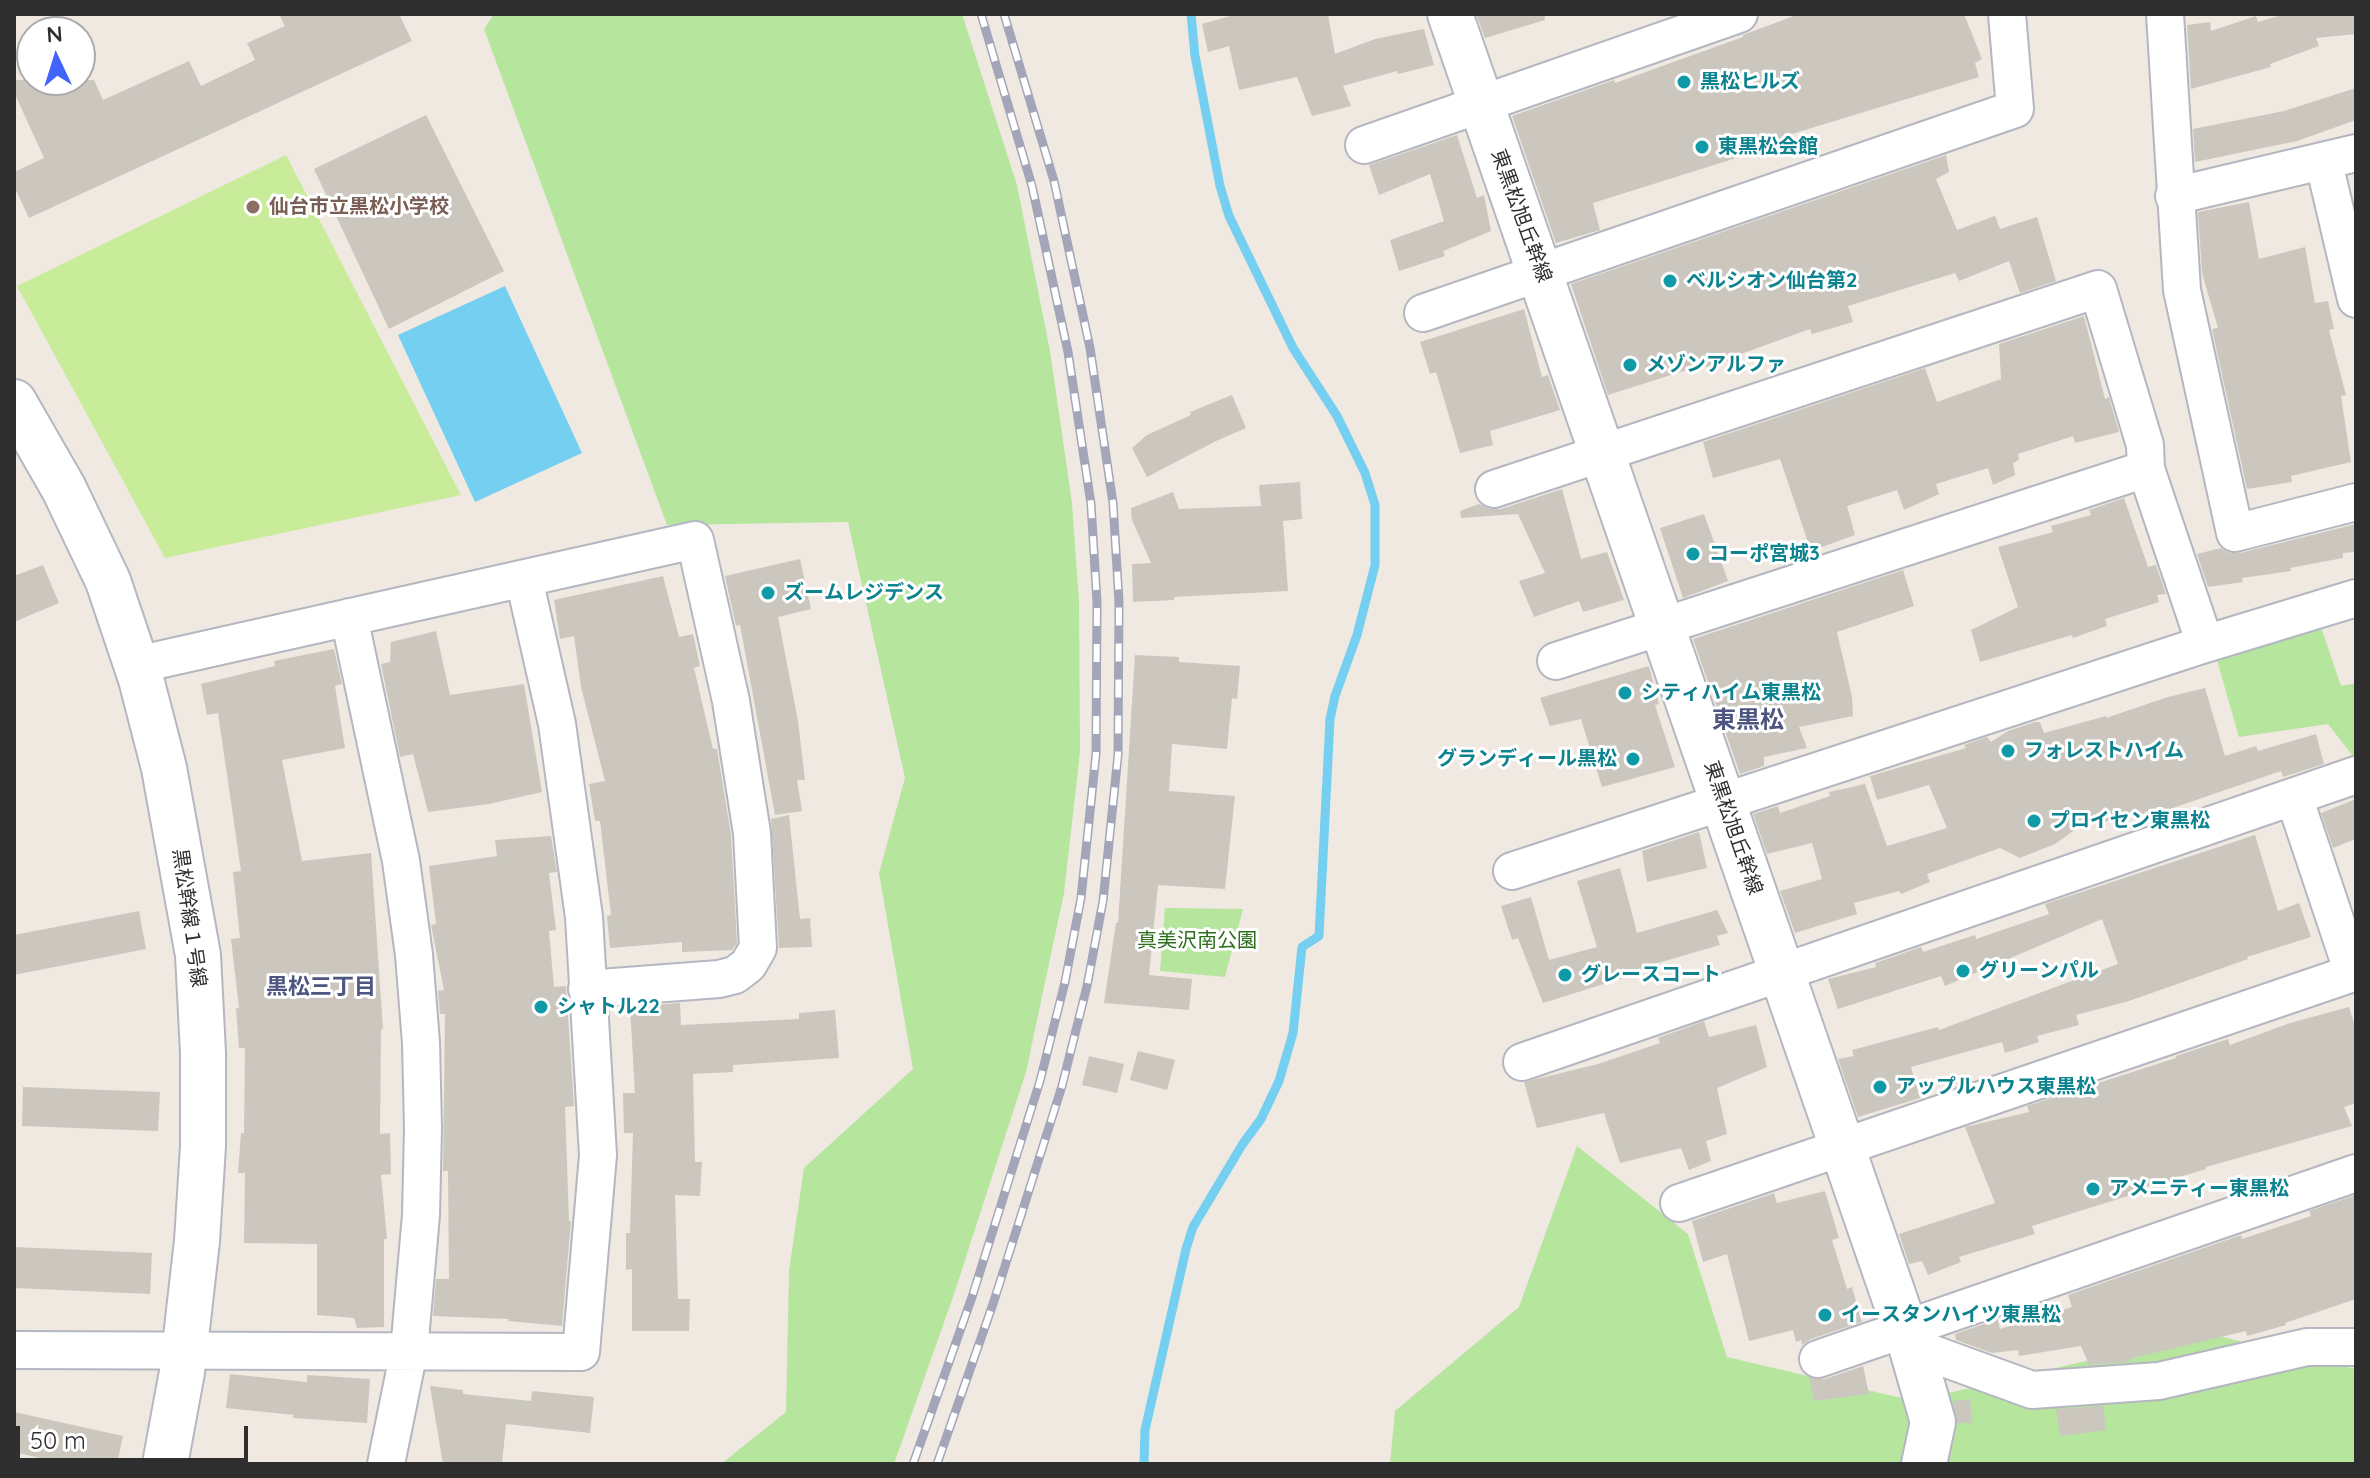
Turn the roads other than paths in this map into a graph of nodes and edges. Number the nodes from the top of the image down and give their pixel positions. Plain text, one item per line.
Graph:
1 (1450, 14) edge
2 (1739, 14) edge
3 (2007, 14) edge
4 (2165, 14) edge
5 (1480, 104) junction
6 (1364, 145) dead end
7 (2340, 158) edge
8 (2174, 196) junction
9 (1542, 272) junction
10 (2356, 299) edge
11 (1423, 313) dead end
12 (14, 402) edge
13 (1604, 452) junction
14 (2146, 469) junction
15 (1494, 489) dead end
16 (2356, 502) edge
17 (524, 579) junction
18 (2356, 598) edge
19 (349, 617) junction
20 (1664, 626) junction
21 (2205, 644) junction
22 (1556, 661) dead end
23 (136, 665) junction
24 (2356, 775) edge
25 (2294, 797) junction
26 (1724, 802) junction
27 (1512, 871) dead end
28 (1783, 972) junction
29 (2355, 972) edge
30 (587, 989) junction
31 (1522, 1062) dead end
32 (1843, 1147) junction
33 (2356, 1173) edge
34 (1679, 1203) dead end
35 (1908, 1337) junction
36 (2356, 1347) edge
37 (14, 1350) edge
38 (184, 1350) junction
39 (409, 1351) junction
40 (1818, 1359) dead end
41 (165, 1464) edge
42 (386, 1464) edge
43 (1924, 1464) edge

1 - 5 street, 東黒松旭丘幹線
2 - 5 street
3 - 9 street
4 - 8 street
5 - 6 street
5 - 9 street, 東黒松旭丘幹線
7 - 8 street
7 - 10 street
8 - 16 street
9 - 11 street
9 - 13 street, 東黒松旭丘幹線
12 - 23 street, 黒松幹線１号線
13 - 14 street
13 - 15 street
13 - 20 street, 東黒松旭丘幹線
14 - 20 street
14 - 21 street
17 - 19 street
17 - 30 street
17 - 30 street
18 - 21 street
19 - 23 street
19 - 39 street
20 - 22 street
20 - 26 street, 東黒松旭丘幹線
21 - 26 street
23 - 38 street, 黒松幹線１号線
24 - 25 street
25 - 28 street
25 - 29 street
26 - 27 street
26 - 28 street, 東黒松旭丘幹線
28 - 31 street
28 - 32 street, 東黒松旭丘幹線
29 - 32 street
30 - 39 street
32 - 34 street
32 - 35 street, 東黒松旭丘幹線
33 - 35 street
35 - 36 street
35 - 40 street
35 - 43 street, 東黒松旭丘幹線
37 - 38 street
38 - 39 street
38 - 41 street, 黒松幹線１号線
39 - 42 street

